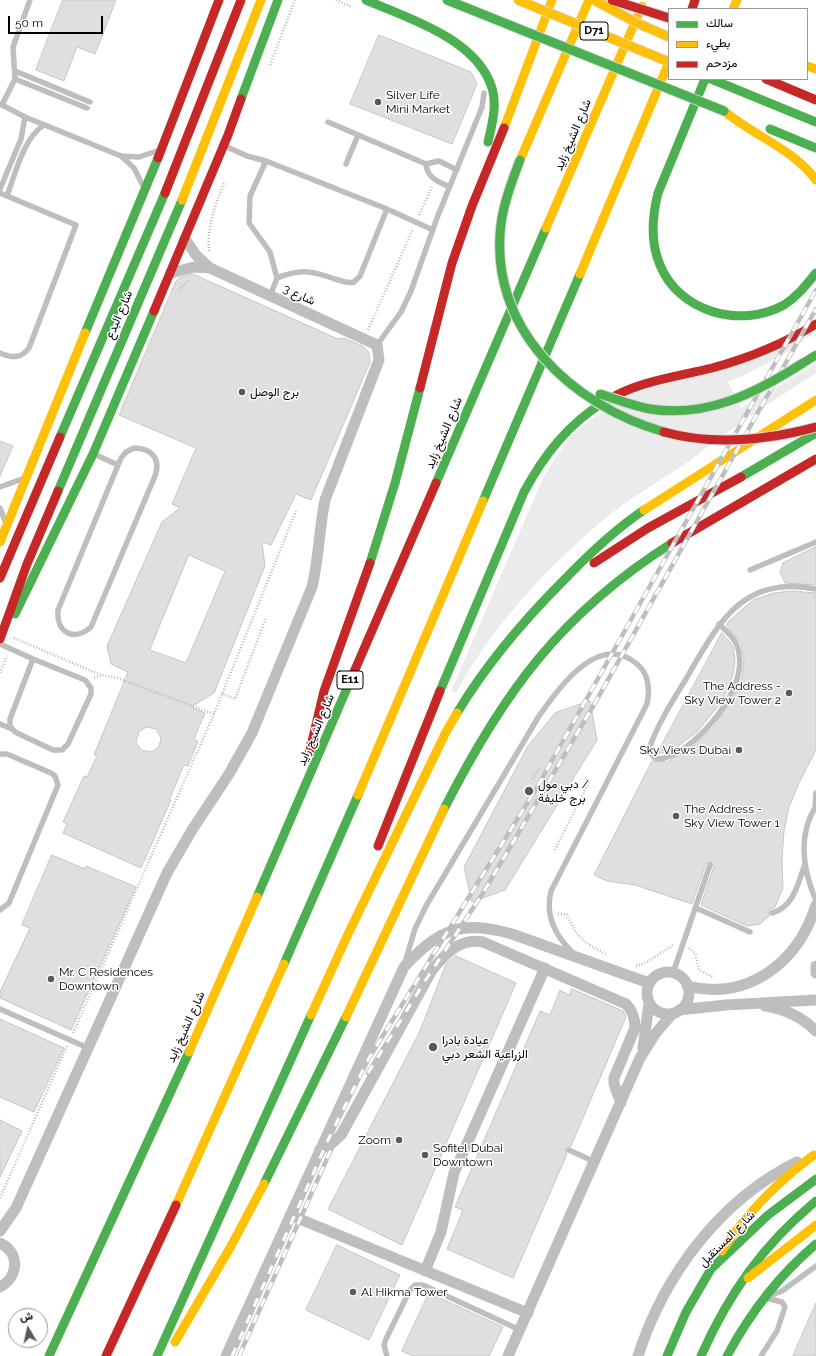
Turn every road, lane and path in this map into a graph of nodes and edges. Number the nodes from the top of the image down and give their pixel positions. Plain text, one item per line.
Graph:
1 (30, 0) edge
2 (219, 0) edge
3 (241, 0) edge
4 (261, 0) edge
5 (278, 0) edge
6 (366, 0) edge
7 (447, 0) edge
8 (518, 0) edge
9 (552, 0) edge
10 (589, 0) edge
11 (594, 0) edge
12 (612, 0) edge
13 (645, 0) edge
14 (668, 18) edge
15 (668, 37) edge
16 (668, 62) edge
17 (668, 64) edge
18 (16, 70) junction
19 (15, 79) junction
20 (705, 80) edge
21 (713, 80) edge
22 (768, 80) edge
23 (485, 85) dead end
24 (816, 100) edge
25 (90, 102) dead end
26 (1, 104) edge
27 (87, 108) dead end
28 (724, 111) junction
29 (25, 117) junction
30 (328, 122) dead end
31 (816, 122) edge
32 (44, 125) junction
33 (358, 135) junction
34 (223, 145) junction
35 (164, 146) junction
36 (816, 148) edge
37 (121, 156) junction
38 (266, 161) junction
39 (346, 164) dead end
40 (426, 164) junction
41 (457, 170) junction
42 (435, 180) junction
43 (816, 180) edge
44 (449, 187) junction
45 (0, 189) edge
46 (0, 193) edge
47 (144, 193) junction
48 (7, 196) junction
49 (472, 206) junction
50 (387, 210) junction
51 (416, 222) junction
52 (433, 230) junction
53 (185, 239) junction
54 (210, 268) junction
55 (171, 273) junction
56 (816, 273) edge
57 (277, 278) junction
58 (270, 296) junction
59 (816, 324) edge
60 (364, 340) junction
61 (377, 345) junction
62 (0, 353) edge
63 (816, 355) edge
64 (570, 384) junction
65 (816, 400) edge
66 (816, 427) edge
67 (816, 433) edge
68 (94, 454) junction
69 (816, 459) edge
70 (118, 465) junction
71 (24, 478) junction
72 (0, 487) edge
73 (0, 508) edge
74 (296, 511) dead end
75 (6, 525) junction
76 (0, 542) edge
77 (816, 542) edge
78 (750, 570) dead end
79 (0, 578) edge
80 (816, 588) edge
81 (552, 594) junction
82 (266, 618) dead end
83 (719, 624) junction
84 (6, 625) junction
85 (0, 639) edge
86 (0, 644) edge
87 (33, 659) junction
88 (88, 683) junction
89 (222, 694) junction
90 (214, 714) junction
91 (0, 724) edge
92 (12, 729) junction
93 (0, 754) edge
94 (540, 767) dead end
95 (532, 779) dead end
96 (588, 782) dead end
97 (816, 793) edge
98 (297, 803) junction
99 (815, 807) edge
100 (555, 850) dead end
101 (373, 857) dead end
102 (805, 864) junction
103 (710, 865) dead end
104 (367, 872) dead end
105 (816, 901) edge
106 (816, 905) edge
107 (696, 908) junction
108 (0, 910) edge
109 (772, 913) dead end
110 (550, 917) junction
111 (349, 932) junction
112 (750, 932) dead end
113 (683, 946) junction
114 (608, 955) dead end
115 (580, 958) junction
116 (629, 963) dead end
117 (816, 966) edge
118 (404, 967) junction
119 (545, 968) junction
120 (673, 973) junction
121 (816, 973) edge
122 (719, 976) dead end
123 (649, 983) junction
124 (687, 986) junction
125 (816, 1000) edge
126 (649, 1003) junction
127 (749, 1003) junction
128 (0, 1009) edge
129 (676, 1011) junction
130 (816, 1031) edge
131 (70, 1040) junction
132 (88, 1048) junction
133 (640, 1058) junction
134 (621, 1103) junction
135 (320, 1149) junction
136 (569, 1150) dead end
137 (815, 1153) edge
138 (595, 1162) junction
139 (816, 1179) edge
140 (0, 1198) edge
141 (816, 1202) edge
142 (290, 1215) junction
143 (816, 1225) edge
144 (0, 1230) edge
145 (0, 1243) edge
146 (816, 1244) edge
147 (816, 1266) edge
148 (711, 1269) junction
149 (425, 1271) junction
150 (738, 1286) junction
151 (0, 1287) edge
152 (764, 1297) junction
153 (528, 1313) junction
154 (520, 1330) junction
155 (49, 1356) edge
156 (106, 1356) edge
157 (157, 1356) edge
158 (166, 1356) edge
159 (226, 1356) edge
160 (387, 1356) edge
161 (508, 1356) edge
162 (638, 1356) edge
163 (667, 1356) edge
164 (701, 1356) edge
165 (728, 1356) edge
166 (761, 1356) edge

1 - 18 lane
2 - 35 main road
3 - 79 main road, شارع البدع
4 - 84 main road, شارع البدع
5 - 34 main road
6 - 49 main road
7 - 28 main road, bridge
8 - 16 main road, D71, bridge
9 - 49 main road
10 - 64 main road, bridge
11 - 15 main road, D71, bridge
12 - 14 main road, bridge
13 - 98 main road, شارع الشيخ زايد / E11
17 - 156 main road
18 - 19 lane
18 - 25 lane
19 - 26 lane
19 - 27 lane
20 - 56 main road
21 - 31 main road
22 - 24 main road
23 - 41 lane
26 - 29 lane
28 - 36 main road
28 - 43 main road
29 - 32 lane
29 - 45 lane
30 - 33 lane
32 - 37 lane
32 - 48 lane
33 - 39 lane
33 - 40 lane
34 - 38 lane
34 - 53 main road
35 - 37 lane
35 - 47 main road
37 - 47 lane
38 - 50 lane
38 - 57 lane
40 - 41 lane
40 - 42 lane
41 - 44 lane
42 - 44 lane
42 - 51 path
44 - 52 lane
46 - 48 lane
47 - 71 main road
48 - 62 lane
49 - 98 main road
50 - 51 lane
50 - 57 lane
51 - 52 lane
51 - 60 path
52 - 61 lane
53 - 54 street, شارع 3
53 - 55 main road
54 - 55 street, شارع 3
54 - 58 street, شارع 3
55 - 68 main road
57 - 58 lane
58 - 60 street, شارع 3
59 - 101 main road
60 - 61 street, شارع 3
61 - 132 street
63 - 64 main road, bridge
64 - 66 main road, bridge
65 - 81 main road
67 - 81 main road
68 - 70 lane
68 - 84 main road
69 - 158 main road
70 - 70 lane
71 - 72 lane
71 - 75 main road
73 - 75 lane
74 - 89 path
75 - 76 main road
77 - 78 lane
80 - 83 lane
81 - 111 main road
82 - 89 path
83 - 83 lane
84 - 85 main road, شارع البدع
86 - 87 lane
87 - 88 lane
87 - 92 lane
88 - 90 path
88 - 92 lane
89 - 90 path
90 - 131 path
91 - 92 lane
93 - 108 lane
94 - 95 path
96 - 100 path
97 - 99 lane
98 - 155 main road, شارع الشيخ زايد / E11
99 - 102 lane
102 - 105 lane
102 - 109 lane
103 - 107 lane
104 - 111 main road
106 - 124 street
107 - 112 lane
107 - 113 lane
110 - 114 path
110 - 115 lane
110 - 118 lane
111 - 157 main road
113 - 116 path
113 - 120 lane
113 - 122 path
115 - 118 street
115 - 123 street
117 - 121 street
118 - 135 street
119 - 134 street
119 - 135 street
119 - 149 street
120 - 123 street
120 - 124 street
123 - 126 street
124 - 129 street
125 - 127 street
126 - 129 street
126 - 133 street
127 - 129 street
127 - 130 street
128 - 131 lane
129 - 133 street
131 - 132 lane
131 - 140 path
132 - 144 street
133 - 134 street
134 - 138 street
135 - 142 street
136 - 138 lane
137 - 148 main road
137 - 162 street
138 - 153 street
139 - 148 main road, شارع المستقبل
141 - 150 main road
142 - 149 street
142 - 159 street
143 - 150 main road
145 - 151 street
146 - 152 main road
147 - 152 lane
148 - 163 main road, شارع المستقبل
149 - 153 street
150 - 164 main road
152 - 165 main road
152 - 166 lane
153 - 154 street
154 - 160 lane
154 - 161 street

